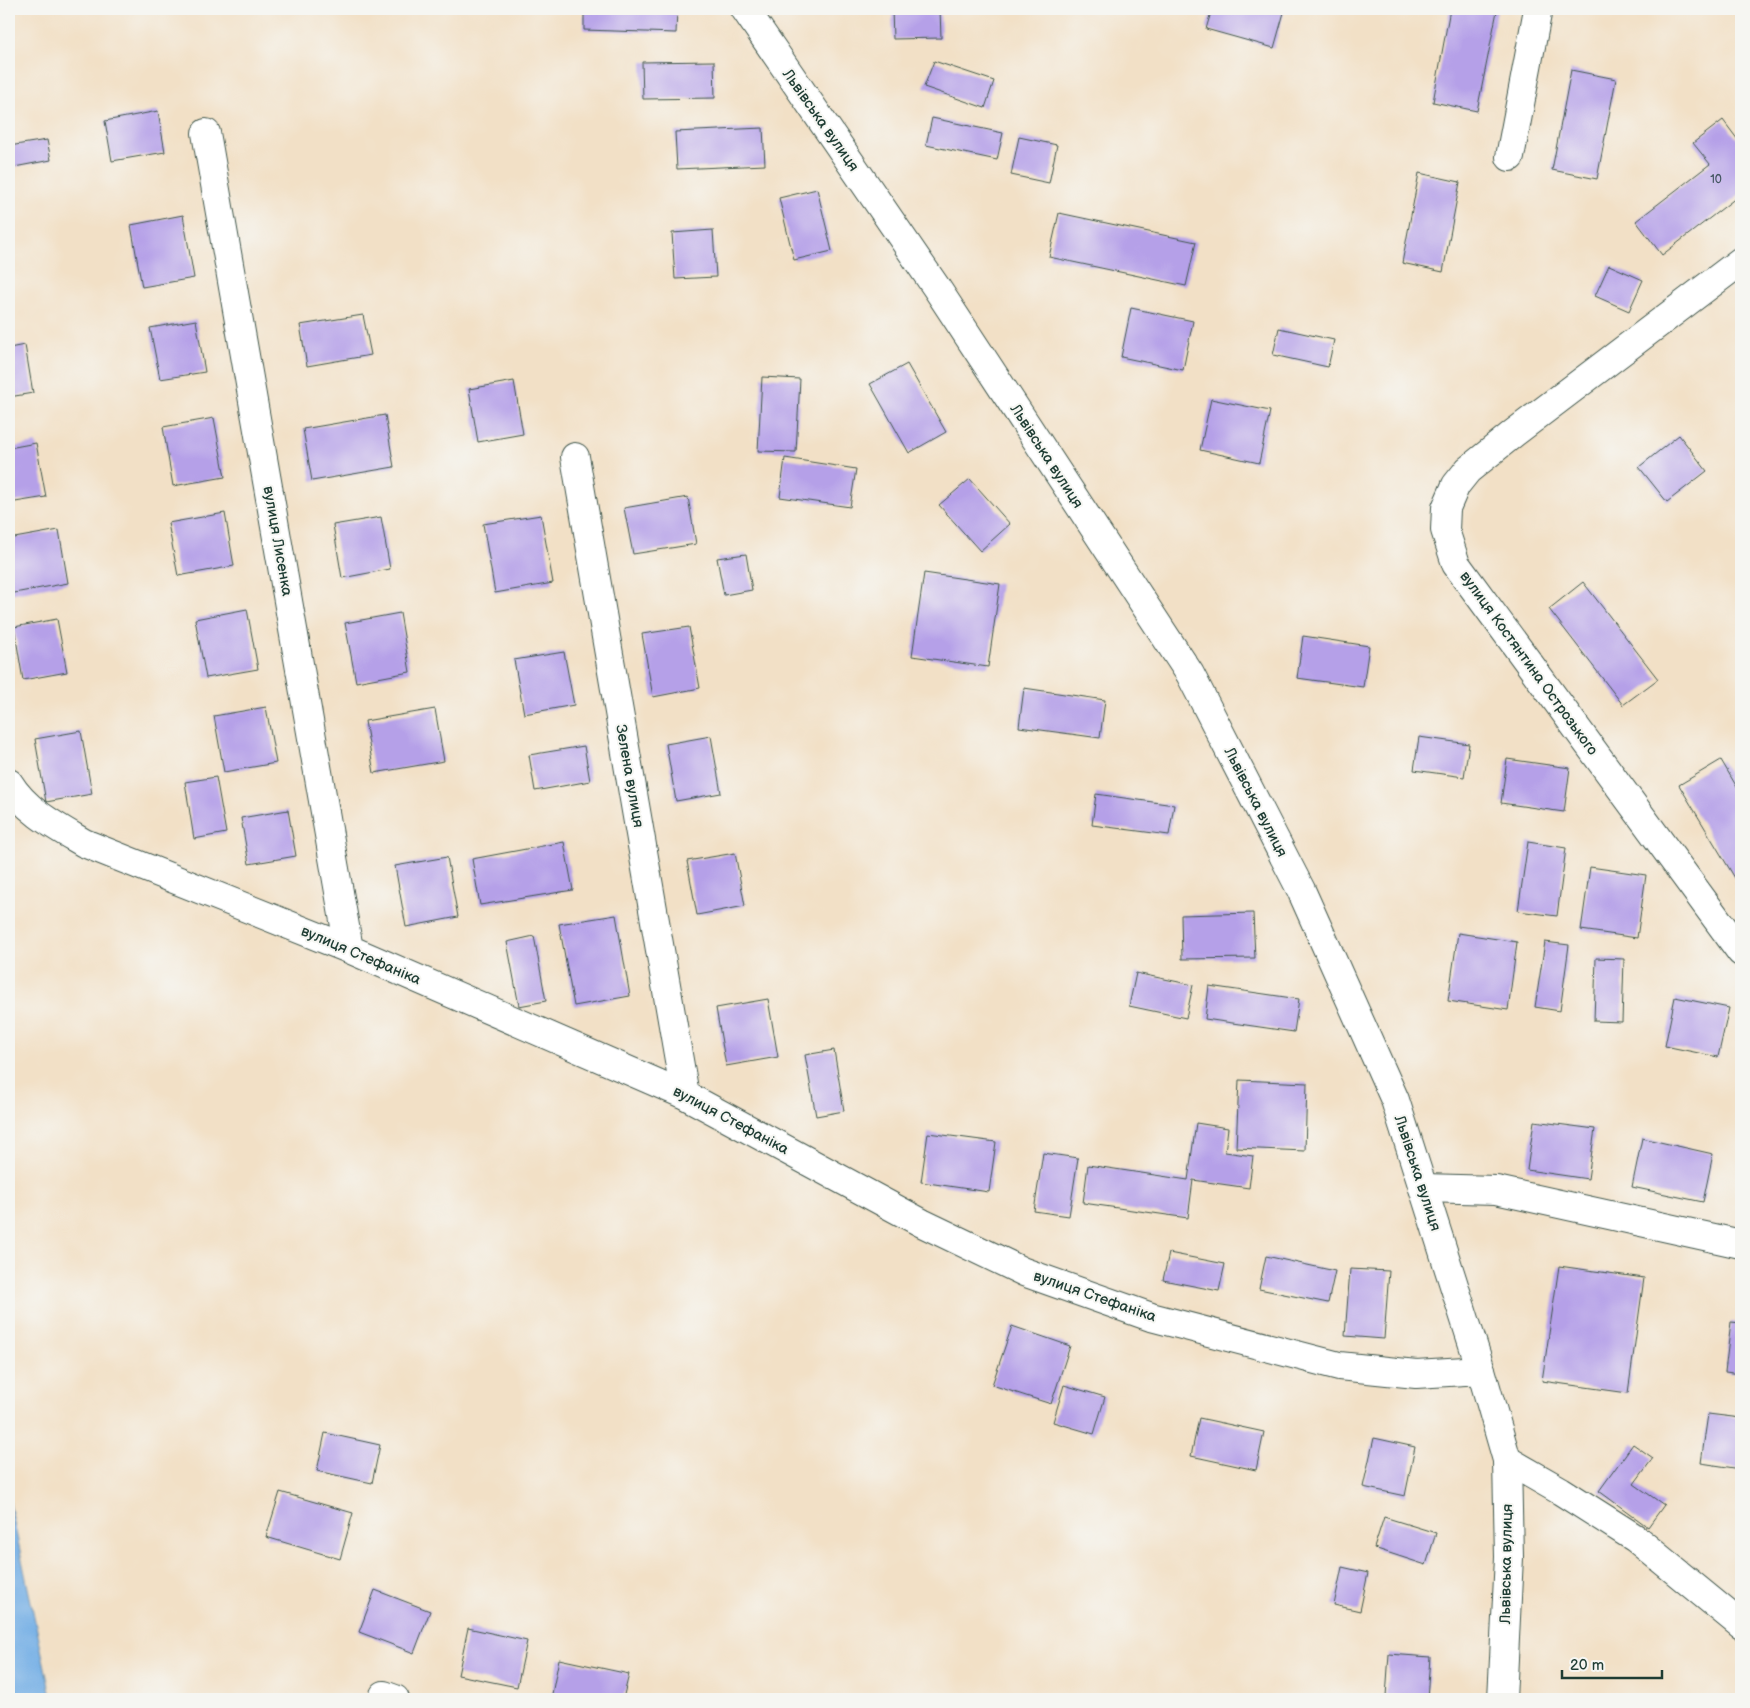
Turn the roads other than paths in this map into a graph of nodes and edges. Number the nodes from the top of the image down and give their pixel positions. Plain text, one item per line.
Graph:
1 (745, 9) edge
2 (1538, 9) edge
3 (206, 133) dead end
4 (1510, 157) dead end
5 (1741, 261) edge
6 (575, 457) dead end
7 (9, 782) edge
8 (350, 949) junction
9 (1741, 952) edge
10 (686, 1095) junction
11 (1423, 1188) junction
12 (1741, 1244) edge
13 (1481, 1370) junction
14 (1507, 1460) junction
15 (1741, 1625) edge
16 (1502, 1699) edge

1 - 11 street, Львівська вулиця
2 - 4 street
3 - 8 street, вулиця Лисенка
5 - 9 street, вулиця Костянтина Острозького
6 - 10 street, Зелена вулиця
7 - 8 street, вулиця Стефаніка
8 - 10 street, вулиця Стефаніка
10 - 13 street, вулиця Стефаніка
11 - 12 street
11 - 13 street, Львівська вулиця
13 - 14 street, Львівська вулиця
14 - 15 street
14 - 16 street, Львівська вулиця

